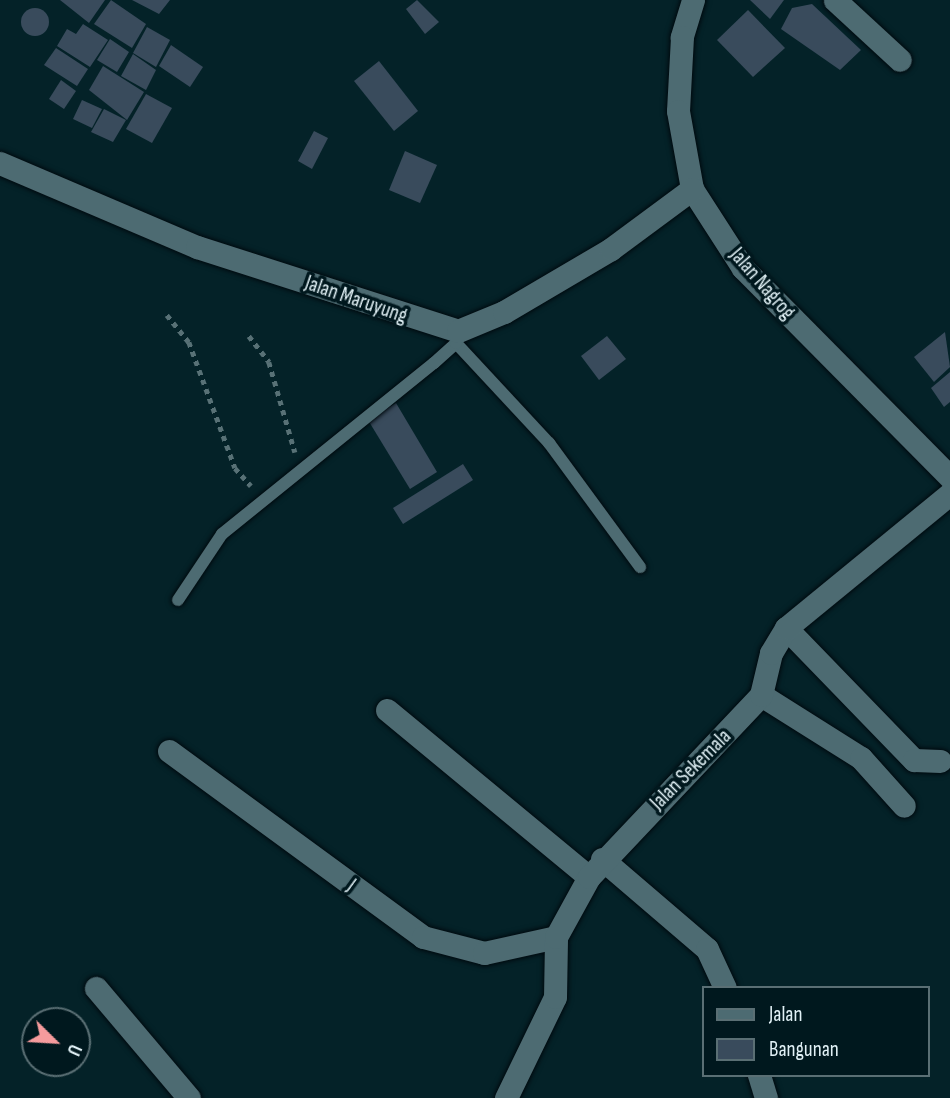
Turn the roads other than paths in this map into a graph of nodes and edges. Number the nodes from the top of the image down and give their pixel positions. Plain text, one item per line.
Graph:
1 (693, 0) edge
2 (835, 0) edge
3 (900, 60) dead end
4 (0, 163) edge
5 (692, 189) junction
6 (457, 337) junction
7 (950, 477) edge
8 (950, 494) edge
9 (640, 567) dead end
10 (178, 600) dead end
11 (786, 628) junction
12 (761, 695) junction
13 (387, 710) dead end
14 (169, 751) dead end
15 (940, 761) dead end
16 (904, 806) dead end
17 (595, 868) junction
18 (556, 937) junction
19 (724, 986) edge
20 (96, 988) dead end
21 (760, 1077) edge
22 (189, 1098) edge
23 (506, 1098) edge
24 (766, 1098) edge

1 - 5 street, Jalan Nagrog
2 - 3 street
4 - 6 street, Jalan Maruyung
5 - 6 street
5 - 7 street, Jalan Nagrog
6 - 9 lane
6 - 10 lane
8 - 11 street
11 - 12 street
11 - 15 street
12 - 16 street
12 - 17 street, Jalan Sekemala
13 - 17 street
14 - 18 street, J
17 - 18 street, Jalan Sekemala
17 - 19 street
18 - 23 street, Jalan Sekemala
20 - 22 street
21 - 24 street

